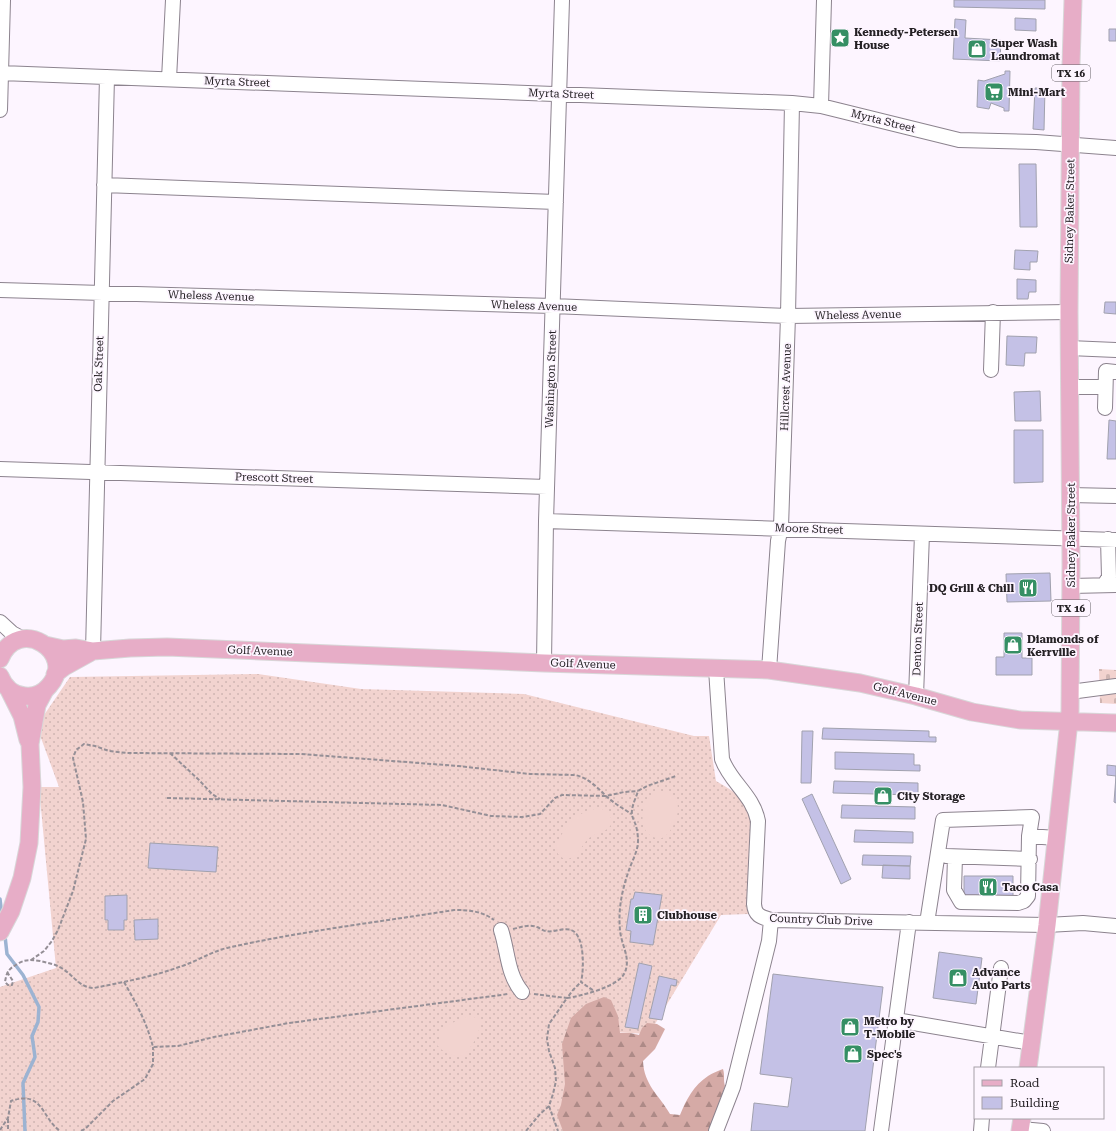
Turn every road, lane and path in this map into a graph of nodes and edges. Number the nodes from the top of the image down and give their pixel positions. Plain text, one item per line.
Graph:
1 (3, 0) edge
2 (173, 0) edge
3 (562, 0) edge
4 (824, 0) edge
5 (1073, 0) edge
6 (1, 73) junction
7 (107, 77) junction
8 (169, 79) junction
9 (559, 94) junction
10 (0, 101) edge
11 (792, 103) junction
12 (821, 106) junction
13 (0, 110) edge
14 (1070, 145) junction
15 (1116, 148) edge
16 (104, 185) junction
17 (556, 202) junction
18 (0, 290) edge
19 (101, 293) junction
20 (553, 306) junction
21 (993, 312) junction
22 (1069, 312) junction
23 (788, 316) junction
24 (1069, 348) junction
25 (1116, 350) edge
26 (991, 370) dead end
27 (1116, 372) edge
28 (1069, 387) junction
29 (1105, 387) junction
30 (1105, 408) dead end
31 (0, 469) edge
32 (96, 473) junction
33 (547, 487) junction
34 (1070, 495) junction
35 (1116, 496) edge
36 (546, 520) junction
37 (781, 527) junction
38 (922, 534) junction
39 (1071, 539) junction
40 (1112, 539) edge
41 (1110, 585) edge
42 (1071, 586) junction
43 (0, 622) edge
44 (23, 639) junction
45 (45, 645) junction
46 (93, 651) junction
47 (0, 659) edge
48 (544, 663) junction
49 (716, 669) junction
50 (769, 670) junction
51 (55, 674) junction
52 (0, 676) edge
53 (1116, 686) edge
54 (9, 690) junction
55 (45, 690) junction
56 (1070, 692) junction
57 (916, 696) junction
58 (1069, 722) junction
59 (1116, 723) edge
60 (30, 744) junction
61 (170, 753) junction
62 (676, 776) dead end
63 (638, 791) junction
64 (606, 796) junction
65 (167, 798) dead end
66 (220, 800) junction
67 (632, 814) junction
68 (1029, 836) junction
69 (1056, 838) junction
70 (937, 856) junction
71 (955, 857) junction
72 (1030, 859) junction
73 (1003, 903) junction
74 (771, 920) junction
75 (909, 922) junction
76 (928, 923) junction
77 (1002, 924) junction
78 (1047, 925) junction
79 (1116, 926) edge
80 (502, 930) junction
81 (0, 932) edge
82 (31, 960) junction
83 (1001, 968) dead end
84 (7, 972) junction
85 (124, 982) junction
86 (581, 982) junction
87 (594, 991) junction
88 (522, 992) junction
89 (567, 998) junction
90 (896, 1020) junction
91 (992, 1036) junction
92 (1031, 1043) junction
93 (153, 1047) junction
94 (988, 1067) edge
95 (1028, 1067) edge
96 (549, 1106) junction
97 (8, 1118) junction
98 (982, 1119) edge
99 (1021, 1126) edge
100 (0, 1130) edge
101 (85, 1130) edge
102 (8, 1131) edge
103 (60, 1131) edge
104 (81, 1131) edge
105 (526, 1131) edge
106 (558, 1131) edge
107 (716, 1131) edge
108 (881, 1131) edge
109 (980, 1131) edge
110 (1043, 1131) edge

1 - 6 street
2 - 8 street
3 - 9 street, Washington Street
4 - 12 street
5 - 14 main road, Sidney Baker Street / TX 16
6 - 7 street, Myrta Street
6 - 10 street
7 - 8 street, Myrta Street
7 - 16 street, Oak Street
8 - 9 street, Myrta Street
9 - 11 street, Myrta Street
9 - 17 street, Washington Street
10 - 13 street
11 - 12 street, Myrta Street
11 - 23 street, Hillcrest Avenue
12 - 14 street, Myrta Street
14 - 15 street, Myrta Street
14 - 22 main road, Sidney Baker Street / TX 16
16 - 17 street
16 - 19 street, Oak Street
17 - 20 street, Washington Street
18 - 19 street, Wheless Avenue
19 - 20 street, Wheless Avenue
19 - 32 street, Oak Street
20 - 23 street, Wheless Avenue
20 - 33 street, Washington Street
21 - 22 street, Wheless Avenue
21 - 23 street, Wheless Avenue
21 - 26 street
22 - 24 main road, Sidney Baker Street / TX 16
23 - 37 street, Hillcrest Avenue
24 - 25 street
24 - 28 main road, Sidney Baker Street / TX 16
27 - 29 street
28 - 29 street
28 - 34 main road, Sidney Baker Street / TX 16
29 - 30 street
31 - 32 street, Prescott Street
32 - 33 street, Prescott Street
32 - 46 street, Oak Street
33 - 36 street, Washington Street
34 - 35 street
34 - 39 main road, Sidney Baker Street / TX 16
36 - 37 street, Moore Street
36 - 48 street, Washington Street
37 - 38 street, Moore Street
37 - 50 street, Hillcrest Avenue
38 - 39 street, Moore Street
38 - 57 street, Denton Street
39 - 40 street, Moore Street
39 - 42 main road, Sidney Baker Street / TX 16
40 - 41 street
41 - 42 street
42 - 56 main road, Sidney Baker Street / TX 16
43 - 44 street
44 - 45 main road, Golf Avenue
44 - 47 main road
45 - 46 main road, Golf Avenue
45 - 51 main road
46 - 48 main road, Golf Avenue
46 - 51 main road, Golf Avenue
48 - 49 main road, Golf Avenue
49 - 50 main road, Golf Avenue
49 - 74 street, Country Club Drive
50 - 57 main road, Golf Avenue
51 - 55 main road
52 - 54 main road
53 - 56 street
54 - 55 main road
54 - 60 main road
55 - 60 main road
56 - 58 main road, Sidney Baker Street / TX 16
57 - 58 main road, Golf Avenue
58 - 59 main road, Golf Avenue
58 - 69 main road, Sidney Baker Street / TX 16
60 - 81 main road
61 - 64 path
61 - 66 path
61 - 82 path
62 - 63 path
63 - 64 path
63 - 67 path
64 - 66 path
64 - 67 path
65 - 66 path
67 - 87 path
68 - 69 street
68 - 70 street
68 - 72 street
69 - 78 main road, Sidney Baker Street / TX 16
70 - 71 street
70 - 76 street
71 - 72 street
71 - 73 street
72 - 73 street
73 - 77 street
74 - 75 street, Country Club Drive
74 - 107 street
75 - 76 street, Country Club Drive
75 - 90 street
76 - 77 street, Country Club Drive
77 - 78 street, Country Club Drive
78 - 79 street, Country Club Drive
78 - 92 main road, Sidney Baker Street / TX 16
80 - 85 path
80 - 86 path
80 - 88 street
82 - 84 path
82 - 85 path
83 - 91 street
84 - 84 path
85 - 93 path
86 - 87 path
86 - 89 path
87 - 89 path
88 - 89 path
88 - 93 path
89 - 96 path
90 - 91 street
90 - 108 street
91 - 92 street
91 - 94 street
92 - 95 main road, Sidney Baker Street / TX 16
93 - 101 path
96 - 105 path
96 - 106 path
97 - 100 path
97 - 102 path
97 - 103 path
98 - 109 street
99 - 110 street
101 - 104 path

